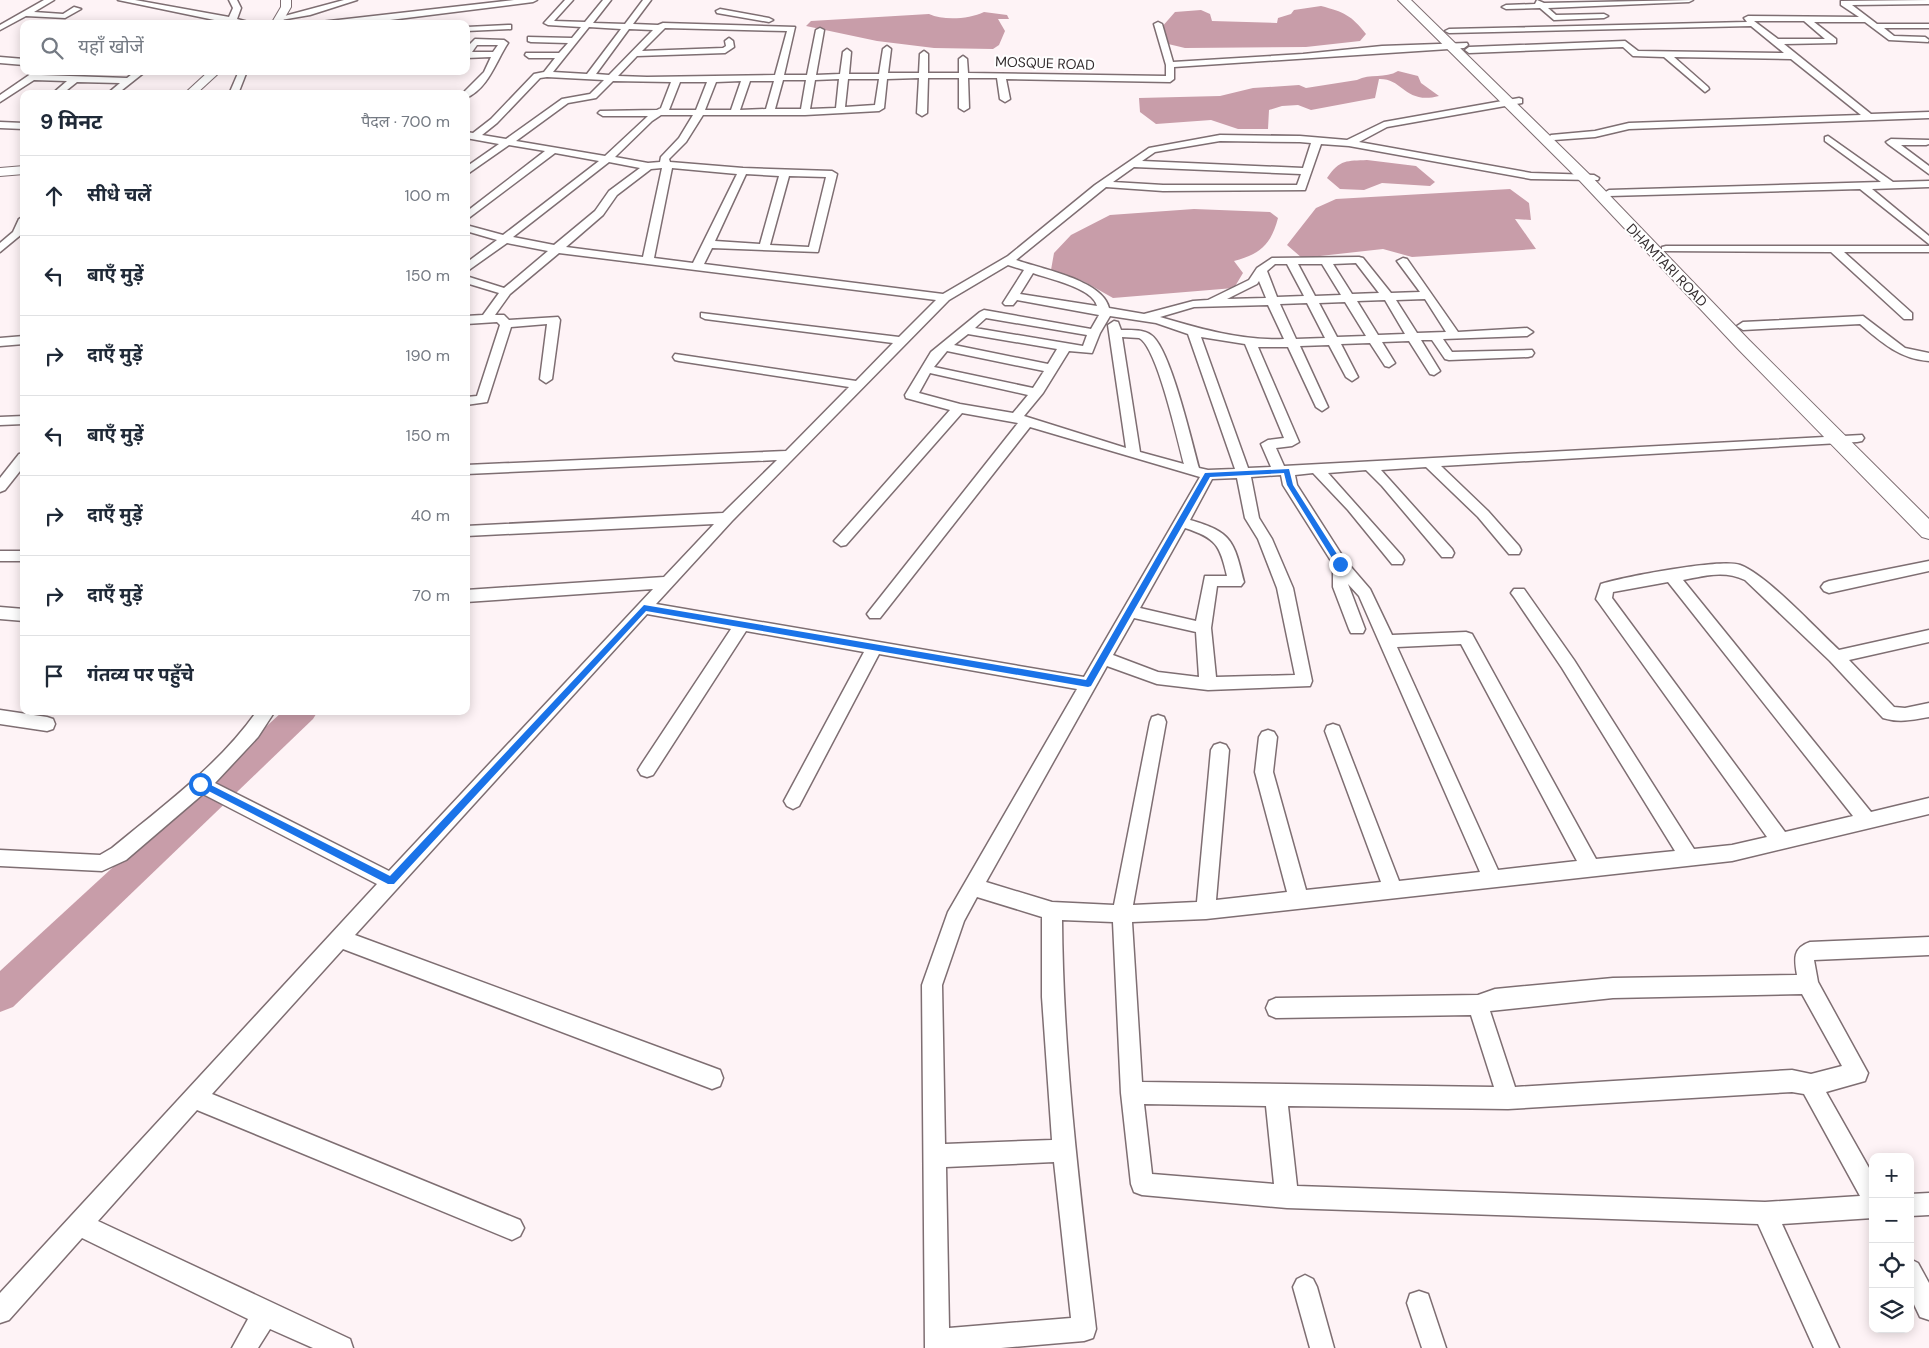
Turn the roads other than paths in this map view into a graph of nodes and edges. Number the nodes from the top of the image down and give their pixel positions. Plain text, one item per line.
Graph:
1 (50, 0) edge
2 (122, 0) edge
3 (233, 0) edge
4 (286, 0) edge
5 (353, 0) edge
6 (532, 0) edge
7 (569, 0) edge
8 (607, 0) edge
9 (647, 0) edge
10 (1404, 0) edge
11 (1414, 0) edge
12 (1498, 0) edge
13 (1688, 0) edge
14 (1654, 1) edge
15 (1909, 1) edge
16 (728, 2) dead end
17 (1587, 2) edge
18 (1929, 2) edge
19 (497, 3) edge
20 (1539, 3) edge
21 (1506, 7) junction
22 (77, 10) dead end
23 (720, 11) junction
24 (1929, 12) edge
25 (25, 14) junction
26 (512, 15) junction
27 (65, 16) junction
28 (1604, 16) junction
29 (1538, 18) dead end
30 (1554, 18) junction
31 (1806, 18) junction
32 (58, 20) edge
33 (224, 20) edge
34 (230, 20) edge
35 (279, 20) edge
36 (282, 20) edge
37 (362, 20) edge
38 (1864, 20) junction
39 (776, 21) dead end
40 (1158, 24) dead end
41 (1753, 24) junction
42 (589, 25) junction
43 (626, 26) junction
44 (704, 26) junction
45 (1877, 26) junction
46 (1907, 26) junction
47 (1929, 26) edge
48 (0, 28) edge
49 (470, 28) edge
50 (660, 28) junction
51 (1615, 28) junction
52 (820, 30) dead end
53 (1524, 30) junction
54 (505, 37) dead end
55 (531, 39) dead end
56 (576, 41) junction
57 (729, 41) dead end
58 (1927, 41) edge
59 (1776, 42) junction
60 (697, 43) junction
61 (1459, 43) junction
62 (1541, 46) junction
63 (470, 48) edge
64 (887, 50) dead end
65 (847, 52) dead end
66 (470, 54) edge
67 (496, 54) junction
68 (633, 54) junction
69 (924, 54) dead end
70 (1666, 54) junction
71 (529, 55) dead end
72 (563, 56) junction
73 (1793, 56) junction
74 (963, 59) dead end
75 (0, 60) edge
76 (20, 62) edge
77 (1170, 65) junction
78 (547, 74) junction
79 (36, 75) edge
80 (136, 75) edge
81 (211, 75) edge
82 (242, 75) edge
83 (924, 75) junction
84 (964, 75) junction
85 (1001, 75) junction
86 (589, 76) junction
87 (884, 76) junction
88 (844, 77) junction
89 (32, 78) junction
90 (609, 78) junction
91 (713, 78) junction
92 (747, 78) junction
93 (778, 78) junction
94 (811, 78) junction
95 (75, 79) junction
96 (677, 79) junction
97 (128, 81) junction
98 (1705, 89) dead end
99 (61, 90) edge
100 (116, 90) edge
101 (194, 90) edge
102 (235, 90) edge
103 (470, 91) edge
104 (0, 99) edge
105 (1005, 99) dead end
106 (1514, 102) junction
107 (964, 108) dead end
108 (840, 109) junction
109 (735, 112) junction
110 (770, 112) junction
111 (805, 112) junction
112 (603, 113) dead end
113 (658, 113) junction
114 (701, 113) junction
115 (922, 113) dead end
116 (1929, 115) edge
117 (1868, 116) junction
118 (0, 125) edge
119 (19, 126) edge
120 (470, 136) edge
121 (1554, 137) junction
122 (1828, 139) dead end
123 (1316, 140) junction
124 (1926, 142) dead end
125 (507, 143) junction
126 (1349, 143) junction
127 (553, 150) junction
128 (608, 159) junction
129 (1133, 164) junction
130 (666, 165) junction
131 (648, 166) junction
132 (470, 169) edge
133 (20, 170) edge
134 (743, 171) junction
135 (1306, 171) junction
136 (1929, 171) edge
137 (0, 172) edge
138 (785, 173) junction
139 (1590, 178) junction
140 (1105, 184) junction
141 (1915, 184) junction
142 (1929, 184) edge
143 (1891, 185) junction
144 (1863, 186) junction
145 (1609, 193) junction
146 (1929, 196) edge
147 (470, 214) edge
148 (20, 228) edge
149 (470, 229) edge
150 (505, 239) junction
151 (1929, 241) edge
152 (708, 244) junction
153 (764, 248) junction
154 (556, 249) junction
155 (1666, 249) junction
156 (1834, 249) junction
157 (1929, 249) edge
158 (0, 250) edge
159 (1403, 260) dead end
160 (648, 261) junction
161 (1007, 261) junction
162 (1326, 261) junction
163 (1292, 262) junction
164 (470, 266) edge
165 (697, 267) junction
166 (1030, 268) junction
167 (1262, 270) junction
168 (470, 281) edge
169 (506, 292) junction
170 (1428, 295) junction
171 (1013, 296) junction
172 (944, 298) junction
173 (1389, 298) junction
174 (1350, 299) junction
175 (1312, 300) junction
176 (1274, 302) junction
177 (1210, 304) junction
178 (1108, 313) junction
179 (705, 315) dead end
180 (1908, 316) dead end
181 (1000, 317) junction
182 (1145, 318) junction
183 (486, 319) junction
184 (470, 320) edge
185 (506, 324) junction
186 (1743, 326) junction
187 (966, 330) junction
188 (1193, 332) junction
189 (1527, 332) dead end
190 (1094, 333) junction
191 (1115, 334) junction
192 (1460, 335) junction
193 (1435, 336) junction
194 (1413, 337) junction
195 (1375, 339) junction
196 (20, 340) edge
197 (902, 341) junction
198 (1250, 341) junction
199 (1333, 341) junction
200 (0, 342) edge
201 (1293, 342) junction
202 (1065, 347) junction
203 (944, 348) junction
204 (1528, 353) dead end
205 (1479, 354) junction
206 (679, 357) dead end
207 (1929, 357) edge
208 (1389, 363) dead end
209 (926, 369) junction
210 (1052, 370) junction
211 (1434, 371) dead end
212 (1352, 378) dead end
213 (546, 379) dead end
214 (859, 385) junction
215 (1037, 393) junction
216 (470, 400) edge
217 (1322, 407) dead end
218 (959, 408) junction
219 (20, 420) edge
220 (1022, 420) junction
221 (0, 422) edge
222 (1856, 438) junction
223 (1837, 439) junction
224 (789, 455) junction
225 (1134, 455) junction
226 (20, 461) edge
227 (1429, 462) junction
228 (1369, 466) junction
229 (1317, 469) junction
230 (470, 470) edge
231 (1283, 471) junction
232 (1200, 473) junction
233 (1243, 473) junction
234 (0, 487) edge
235 (1929, 510) edge
236 (727, 518) junction
237 (1181, 522) junction
238 (470, 531) edge
239 (1929, 532) edge
240 (842, 541) dead end
241 (1514, 550) dead end
242 (1447, 553) dead end
243 (0, 556) edge
244 (20, 556) edge
245 (1397, 560) dead end
246 (1340, 564) junction
247 (1929, 566) edge
248 (1671, 576) junction
249 (668, 582) junction
250 (1829, 587) dead end
251 (1519, 593) dead end
252 (470, 596) edge
253 (644, 608) junction
254 (1130, 611) junction
255 (0, 613) edge
256 (875, 614) dead end
257 (20, 615) edge
258 (742, 624) junction
259 (1203, 628) junction
260 (1357, 629) dead end
261 (1929, 636) edge
262 (1387, 641) junction
263 (875, 647) junction
264 (1836, 657) junction
265 (1103, 658) junction
266 (1088, 684) junction
267 (1208, 684) junction
268 (1929, 710) edge
269 (264, 715) edge
270 (0, 717) edge
271 (1158, 722) dead end
272 (47, 724) dead end
273 (1333, 731) dead end
274 (1268, 736) dead end
275 (1220, 750) dead end
276 (647, 770) dead end
277 (200, 784) junction
278 (793, 802) dead end
279 (1929, 806) edge
280 (1867, 821) junction
281 (1781, 842) junction
282 (0, 858) edge
283 (1690, 858) junction
284 (1591, 869) junction
285 (1493, 879) junction
286 (391, 882) junction
287 (972, 887) junction
288 (1393, 890) junction
289 (1299, 900) junction
290 (1206, 910) junction
291 (1052, 911) junction
292 (1122, 914) junction
293 (339, 938) junction
294 (1929, 946) edge
295 (1808, 984) junction
296 (1478, 1005) junction
297 (1276, 1008) dead end
298 (712, 1078) dead end
299 (1811, 1085) junction
300 (1132, 1094) junction
301 (1276, 1095) junction
302 (194, 1098) junction
303 (1508, 1098) junction
304 (1064, 1151) junction
305 (934, 1156) junction
306 (1869, 1191) edge
307 (1287, 1197) junction
308 (1929, 1204) edge
309 (1914, 1205) edge
310 (1869, 1207) edge
311 (1765, 1213) junction
312 (79, 1224) junction
313 (512, 1228) dead end
314 (1914, 1279) edge
315 (1305, 1287) dead end
316 (1419, 1303) dead end
317 (1929, 1308) edge
318 (0, 1311) edge
319 (265, 1314) junction
320 (937, 1344) edge
321 (244, 1348) edge
322 (341, 1348) edge
323 (1322, 1348) edge
324 (1434, 1348) edge
325 (1827, 1348) edge

1 - 25 street
2 - 33 street
3 - 34 street
4 - 35 street
5 - 36 street
6 - 26 street
7 - 42 street
8 - 42 street
9 - 43 street
10 - 61 main road, DHAMTARI ROAD
11 - 61 main road
12 - 21 street
13 - 14 street
14 - 17 street
15 - 18 street
15 - 24 street
15 - 38 street
16 - 23 street
17 - 20 street
17 - 28 street
19 - 26 street
19 - 37 street
20 - 21 street
20 - 30 street
21 - 53 street
22 - 27 street
23 - 39 street
23 - 44 street
25 - 27 street
25 - 48 street
26 - 49 street
26 - 54 street
27 - 32 street
28 - 30 street
28 - 51 street
29 - 30 street
31 - 38 street
31 - 41 street
31 - 59 street
38 - 45 street
40 - 77 street
41 - 51 street
41 - 59 street
42 - 43 street
42 - 56 street
43 - 50 street
43 - 86 street
44 - 50 street
44 - 60 street
44 - 93 street
45 - 46 street
45 - 58 street
46 - 47 street
46 - 58 street
50 - 68 street
51 - 53 street
52 - 94 street
53 - 61 street
53 - 62 street
55 - 56 street
56 - 72 street
57 - 60 street
59 - 73 street
60 - 68 street
61 - 62 street
61 - 77 street
61 - 106 main road, DHAMTARI ROAD
62 - 70 street
63 - 67 street
64 - 87 street
65 - 88 street
66 - 67 street
67 - 103 street
68 - 90 street
69 - 83 street
70 - 73 street
70 - 98 street
71 - 72 street
72 - 78 street
73 - 117 street
74 - 84 street
75 - 76 street
77 - 85 street, MOSQUE ROAD
78 - 86 street, MOSQUE ROAD
78 - 120 street
79 - 89 street
80 - 97 street
81 - 101 street
82 - 102 street
83 - 84 street, MOSQUE ROAD
83 - 87 street, MOSQUE ROAD
83 - 115 street
84 - 85 street, MOSQUE ROAD
84 - 107 street
85 - 105 street
86 - 90 street, MOSQUE ROAD
87 - 88 street, MOSQUE ROAD
87 - 108 street
88 - 94 street, MOSQUE ROAD
88 - 108 street
89 - 95 street
89 - 104 street
90 - 96 street, MOSQUE ROAD
90 - 125 street
91 - 92 street, MOSQUE ROAD
91 - 96 street, MOSQUE ROAD
91 - 114 street
92 - 93 street, MOSQUE ROAD
92 - 109 street
93 - 94 street, MOSQUE ROAD
93 - 110 street
94 - 111 street
95 - 97 street
95 - 99 street
96 - 113 street
97 - 100 street
106 - 121 main road
106 - 126 street
106 - 139 main road, DHAMTARI ROAD
108 - 111 street
109 - 110 street
109 - 114 street
110 - 111 street
112 - 113 street
113 - 114 street
113 - 128 street
114 - 130 street
116 - 117 street
117 - 121 street
118 - 119 street
120 - 125 street
121 - 139 main road
122 - 143 street
123 - 126 street
123 - 129 street
123 - 135 street
124 - 136 street
125 - 127 street
125 - 132 street
126 - 139 street
127 - 128 street
127 - 147 street
128 - 131 street
128 - 150 street
129 - 135 street
129 - 140 street
130 - 131 street
130 - 134 street
130 - 160 street
131 - 154 street
133 - 137 street
134 - 138 street
134 - 152 street
135 - 140 street
138 - 153 street
138 - 153 street
139 - 145 main road
139 - 223 main road, DHAMTARI ROAD
140 - 161 street
141 - 142 street
141 - 143 street
141 - 146 street
143 - 144 street
144 - 145 street
144 - 151 street
145 - 155 main road
148 - 158 street
149 - 150 street
150 - 154 street
150 - 164 street
152 - 153 street
152 - 165 street
154 - 160 street
154 - 169 street
155 - 156 street
155 - 186 main road
156 - 157 street
156 - 180 street
159 - 170 street
160 - 165 street
161 - 166 street
161 - 172 street
162 - 163 street
162 - 173 street
162 - 174 street
163 - 167 street
163 - 175 street
165 - 172 street
166 - 171 street
166 - 178 street
167 - 176 street
167 - 177 street
168 - 169 street
169 - 183 street
170 - 173 street
170 - 192 street
171 - 178 street
171 - 181 street
172 - 197 street
173 - 174 street
173 - 194 street
174 - 175 street
174 - 195 street
175 - 176 street
175 - 199 street
176 - 177 street
176 - 201 street
177 - 182 street
178 - 182 street
178 - 190 street
178 - 191 street
179 - 197 street
181 - 187 street
181 - 190 street
182 - 188 street
183 - 184 street
183 - 185 street
185 - 213 street
185 - 216 street
186 - 207 street
186 - 222 main road
187 - 202 street
187 - 203 street
188 - 198 street
188 - 233 street
189 - 192 street
190 - 202 street
191 - 225 street
191 - 232 street
192 - 193 street
192 - 205 street
193 - 194 street
193 - 205 street
194 - 195 street
194 - 211 street
195 - 199 street
195 - 208 street
196 - 200 street
197 - 214 street
198 - 201 street
198 - 231 street
199 - 201 street
199 - 212 street
201 - 217 street
202 - 210 street
203 - 209 street
203 - 210 street
204 - 205 street
206 - 214 street
209 - 215 street
209 - 218 street
210 - 215 street
214 - 224 street
215 - 220 street
218 - 220 street
218 - 240 street
219 - 221 street
220 - 225 street
220 - 256 street
222 - 223 street
222 - 235 main road
223 - 227 street
223 - 239 main road, DHAMTARI ROAD
224 - 230 street
224 - 236 street
225 - 232 street
226 - 234 street
227 - 228 street
227 - 241 street
228 - 229 street
228 - 242 street
229 - 231 street
229 - 245 street
231 - 233 street
231 - 246 street
232 - 233 street
232 - 237 street
233 - 267 street
236 - 238 street
236 - 249 street
237 - 254 street
237 - 259 street
243 - 244 street
246 - 260 street
246 - 262 street
247 - 250 street
248 - 264 street
248 - 280 street
248 - 281 street
249 - 252 street
249 - 253 street
251 - 283 street
253 - 258 street
253 - 286 street
254 - 259 street
254 - 265 street
255 - 257 street
258 - 263 street
258 - 276 street
259 - 267 street
261 - 264 street
262 - 284 street
262 - 285 street
263 - 266 street
263 - 278 street
264 - 268 street
265 - 266 street
265 - 267 street
266 - 287 street
269 - 277 street
270 - 272 street
271 - 292 street
273 - 288 street
274 - 289 street
275 - 290 street
277 - 282 street
277 - 286 street
279 - 280 street
280 - 281 street
281 - 283 street
283 - 284 street
284 - 285 street
285 - 288 street
286 - 293 street
287 - 291 street
287 - 305 street
288 - 289 street
289 - 290 street
290 - 292 street
291 - 292 street
291 - 304 street
292 - 300 street
293 - 298 street
293 - 302 street
294 - 295 street
295 - 296 street
295 - 299 street
296 - 297 street
296 - 303 street
299 - 303 street
299 - 306 street
300 - 301 street
300 - 307 street
301 - 303 street
301 - 307 street
302 - 312 street
302 - 313 street
304 - 305 street
304 - 320 street
305 - 320 street
307 - 311 street
308 - 309 street
310 - 311 street
311 - 325 street
312 - 318 street
312 - 319 street
314 - 317 street
315 - 323 street
316 - 324 street
319 - 321 street
319 - 322 street

